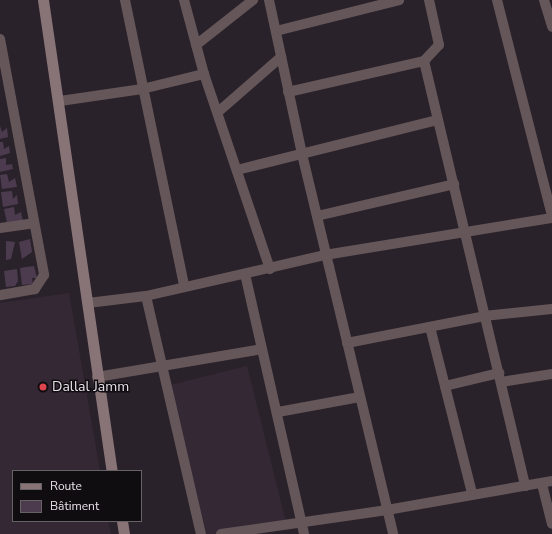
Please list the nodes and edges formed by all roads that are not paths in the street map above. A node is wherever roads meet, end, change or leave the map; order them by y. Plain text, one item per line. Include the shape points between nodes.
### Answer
1 (43, 0) edge
2 (125, 0) edge
3 (184, 0) edge
4 (253, 0) edge
5 (269, 0) edge
6 (399, 0) edge
7 (429, 0) edge
8 (497, 0) edge
9 (544, 0) edge
10 (552, 27) edge
11 (276, 31) junction
12 (0, 39) edge
13 (196, 45) junction
14 (281, 57) junction
15 (424, 61) junction
16 (204, 74) junction
17 (0, 86) edge
18 (142, 89) junction
19 (10, 91) junction
20 (288, 92) junction
21 (60, 101) junction
22 (218, 112) junction
23 (438, 120) junction
24 (302, 154) junction
25 (237, 170) junction
26 (454, 184) junction
27 (552, 215) edge
28 (317, 216) junction
29 (552, 218) edge
30 (34, 223) junction
31 (0, 228) edge
32 (464, 234) junction
33 (325, 255) junction
34 (270, 269) junction
35 (245, 274) junction
36 (184, 285) junction
37 (0, 295) edge
38 (146, 296) junction
39 (88, 303) junction
40 (552, 309) edge
41 (484, 316) junction
42 (430, 327) junction
43 (347, 343) junction
44 (262, 349) junction
45 (161, 366) junction
46 (552, 374) edge
47 (97, 377) junction
48 (500, 378) junction
49 (445, 386) junction
50 (360, 397) junction
51 (278, 412) junction
52 (112, 470) edge
53 (547, 482) edge
54 (525, 486) junction
55 (472, 493) junction
56 (387, 510) junction
57 (122, 522) edge
58 (302, 523) junction
59 (552, 524) edge
60 (124, 534) edge
61 (201, 534) edge
62 (220, 534) edge
63 (304, 534) edge
64 (393, 534) edge

1 - 21 main road
2 - 18 street
3 - 13 street
4 - 13 street
5 - 11 street
6 - 11 street
7 - 15 street via 439,45
8 - 27 street
9 - 10 street
11 - 14 street
12 - 19 street
13 - 16 street
14 - 20 street
14 - 22 street
15 - 20 street
15 - 23 street
16 - 18 street
16 - 22 street
17 - 19 street
18 - 21 street
18 - 36 street
19 - 30 street
20 - 24 street
21 - 39 main road
22 - 25 street
23 - 24 street
23 - 26 street
24 - 25 street
24 - 28 street
25 - 34 street
26 - 28 street
26 - 32 street
28 - 33 street
29 - 32 street
30 - 31 street
30 - 37 street via 43,281 35,289
32 - 33 street
32 - 41 street
33 - 34 street
33 - 43 street
34 - 35 street
35 - 36 street
35 - 44 street
36 - 38 street
38 - 39 street
38 - 45 street
39 - 47 main road
40 - 41 street
41 - 42 street
41 - 48 street
42 - 43 street
42 - 49 street
43 - 50 street
44 - 45 street
44 - 51 street
45 - 47 street
45 - 61 street
46 - 48 street
47 - 52 main road
48 - 49 street
48 - 54 street
49 - 55 street
50 - 51 street
50 - 56 street
51 - 58 street
53 - 54 street
53 - 59 street
54 - 55 street
55 - 56 street
56 - 58 street
56 - 64 street
57 - 60 main road
58 - 62 street
58 - 63 street

